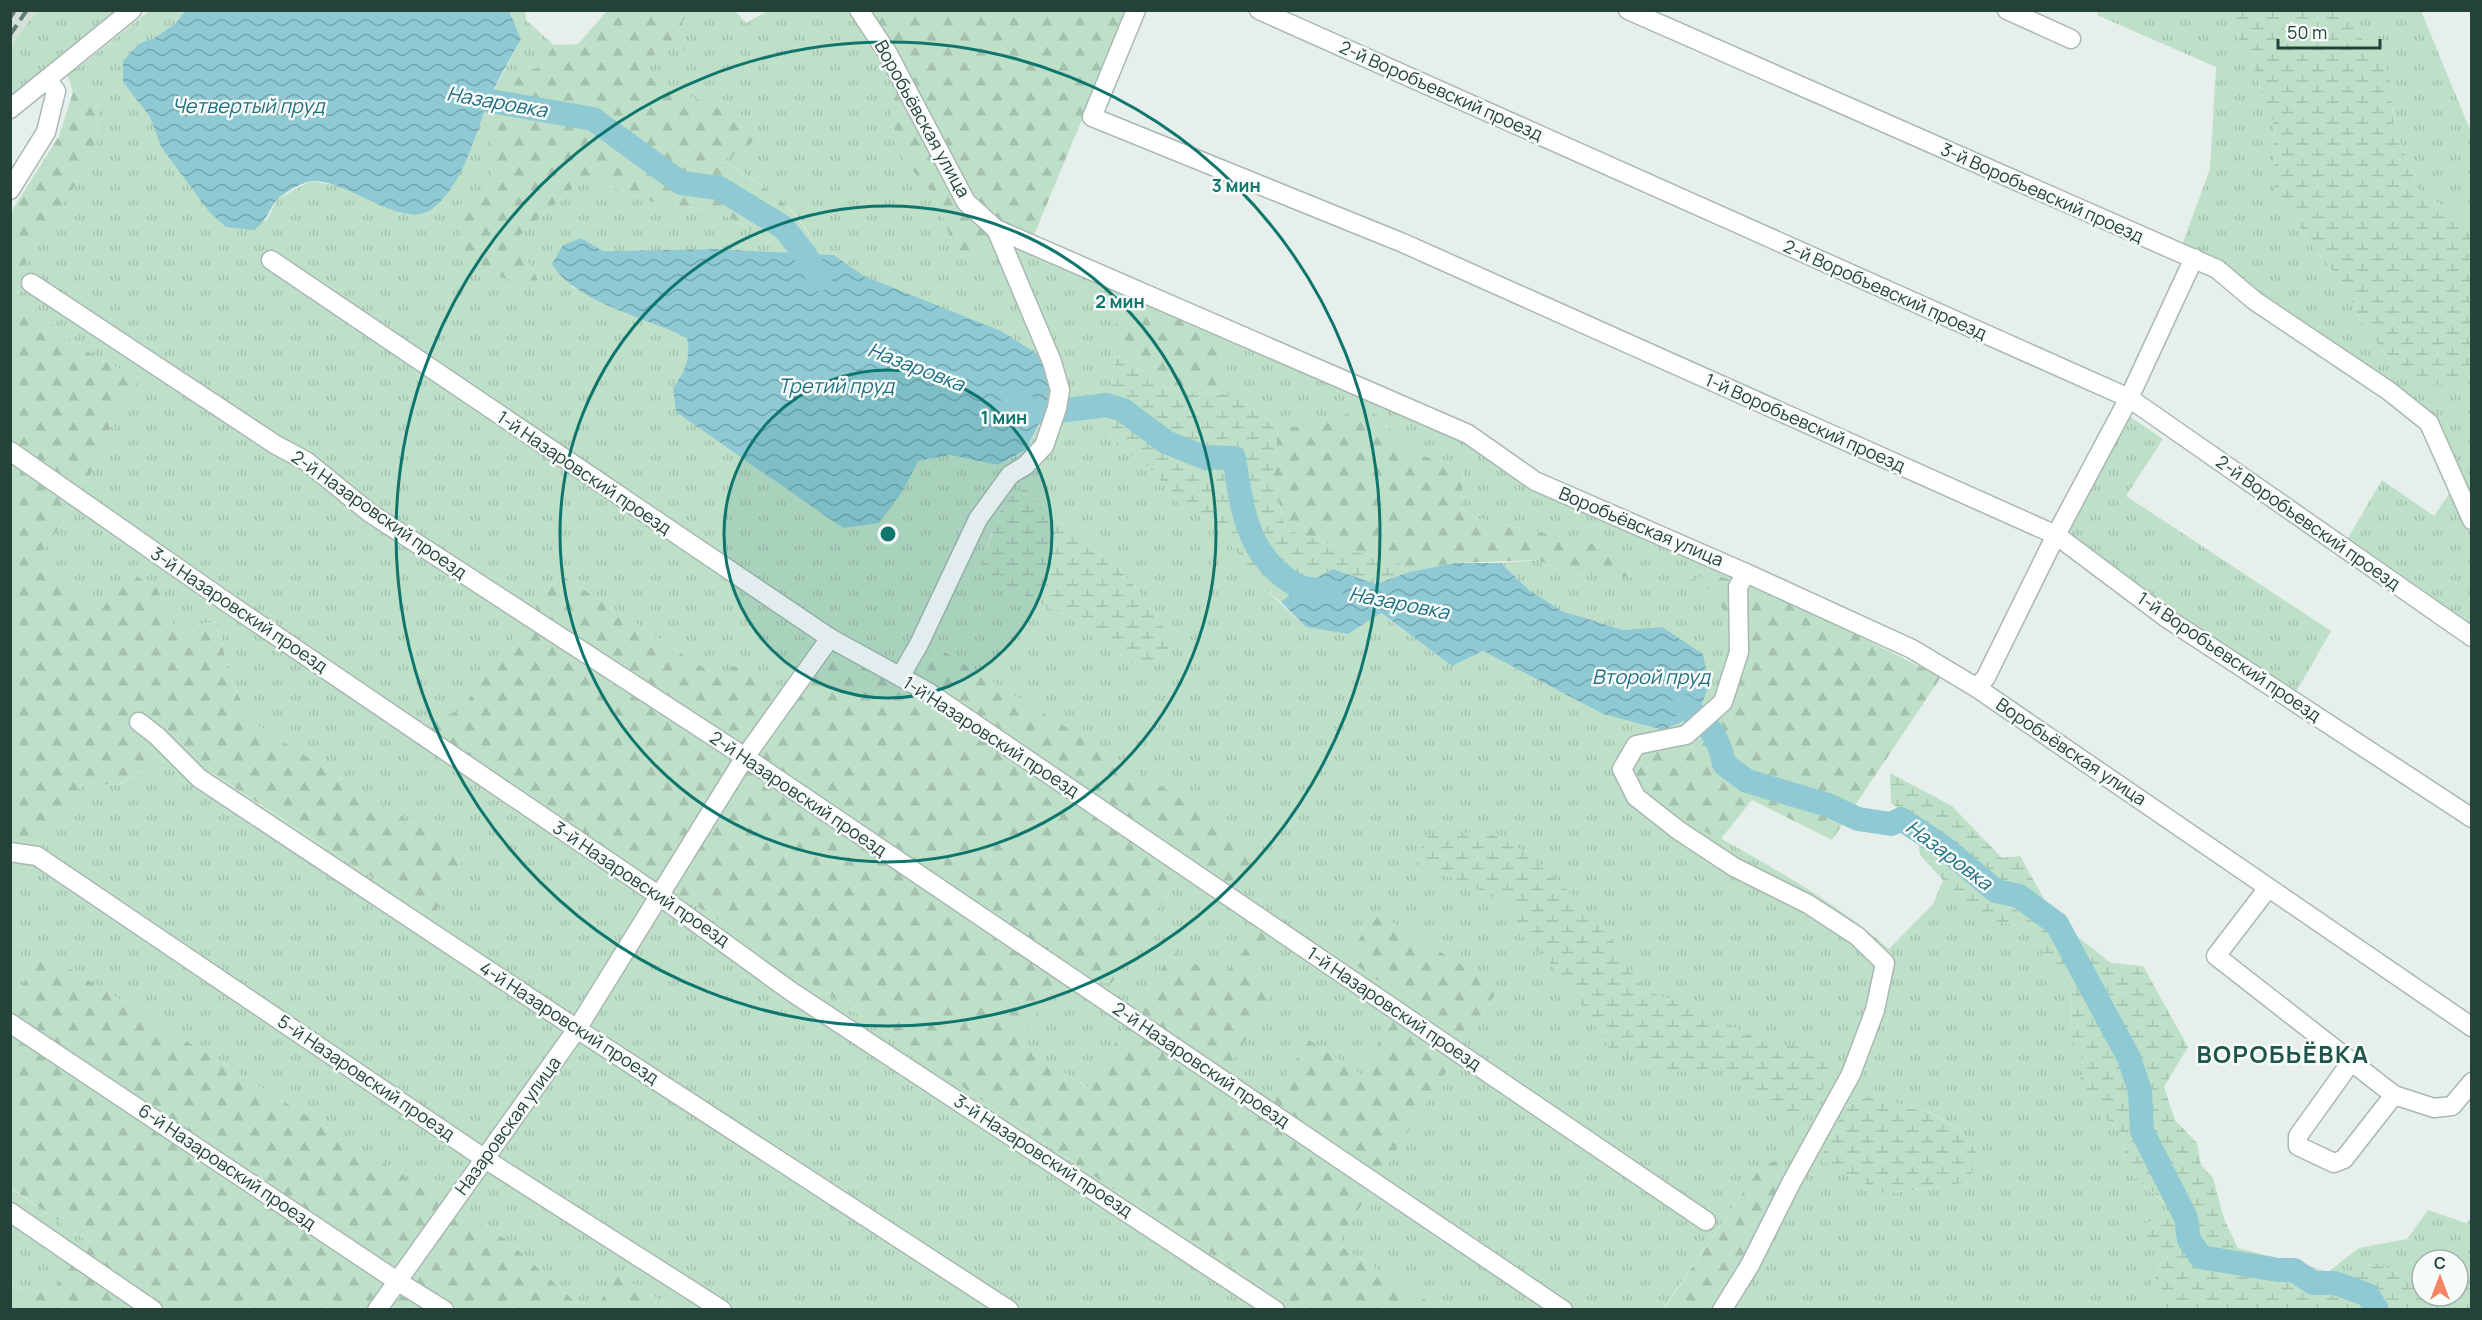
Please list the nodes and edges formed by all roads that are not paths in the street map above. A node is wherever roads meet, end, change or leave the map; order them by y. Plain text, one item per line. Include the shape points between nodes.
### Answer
1 (132, 10) edge
2 (859, 10) edge
3 (1136, 10) edge
4 (1259, 10) edge
5 (1628, 10) edge
6 (2007, 10) edge
7 (2071, 39) dead end
8 (47, 79) junction
9 (10, 109) edge
10 (10, 190) edge
11 (996, 229) junction
12 (2194, 258) junction
13 (272, 260) dead end
14 (31, 283) dead end
15 (2129, 399) junction
16 (10, 451) edge
17 (2472, 520) edge
18 (2056, 535) junction
19 (1746, 573) junction
20 (2472, 637) edge
21 (830, 638) junction
22 (900, 677) junction
23 (1977, 688) junction
24 (139, 722) dead end
25 (745, 757) junction
26 (2472, 818) edge
27 (10, 852) edge
28 (2268, 888) junction
29 (658, 895) junction
30 (10, 1023) edge
31 (2472, 1027) edge
32 (577, 1029) junction
33 (2351, 1062) junction
34 (2472, 1082) edge
35 (2394, 1095) junction
36 (485, 1159) junction
37 (10, 1212) edge
38 (1706, 1221) dead end
39 (397, 1281) junction
40 (153, 1310) edge
41 (377, 1310) edge
42 (444, 1310) edge
43 (722, 1310) edge
44 (1009, 1310) edge
45 (1275, 1310) edge
46 (1563, 1310) edge
47 (1722, 1310) edge

1 - 8 street
2 - 11 street, Воробьёвская улица via 887,52 966,201
3 - 18 street, 1-й Воробъевский проезд via 1092,117 1403,243
4 - 15 street, 2-й Воробъевский проезд
5 - 12 street, 3-й Воробъевский проезд
6 - 7 street
8 - 9 street
8 - 10 street via 56,91 46,132
11 - 19 street, Воробьёвская улица via 1468,434 1535,481
11 - 22 street via 1052,362 1060,390 1057,408 1044,446 1010,475 978,519
12 - 15 street
12 - 17 street, 3-й Воробъевский проезд via 2217,269 2255,301 2430,423
13 - 21 street, 1-й Назаровский проезд
14 - 25 street, 2-й Назаровский проезд via 306,461 370,513
15 - 18 street
15 - 20 street, 2-й Воробъевский проезд
16 - 29 street, 3-й Назаровский проезд
18 - 23 street
18 - 26 street, 1-й Воробъевский проезд via 2168,619
19 - 23 street, Воробьёвская улица via 1912,649
19 - 47 street via 1738,587 1739,652 1723,702 1686,735 1636,745 1622,769 1636,797 1678,830 1734,867 1808,904 1857,936 1885,963 1875,1010 1851,1074
21 - 22 street, 1-й Назаровский проезд
21 - 25 street, Назаровская улица
22 - 38 street, 1-й Назаровский проезд via 928,692
23 - 28 street, Воробьёвская улица
24 - 32 street, 4-й Назаровский проезд via 199,778
25 - 29 street, Назаровская улица
25 - 46 street, 2-й Назаровский проезд
27 - 36 street, 5-й Назаровский проезд via 37,856
28 - 31 street, Воробьёвская улица
28 - 33 street via 2216,956
29 - 32 street, Назаровская улица
29 - 45 street, 3-й Назаровский проезд via 792,992
30 - 39 street, 6-й Назаровский проезд
32 - 36 street, Назаровская улица
32 - 44 street, 4-й Назаровский проезд
33 - 35 street
33 - 35 street via 2298,1136 2298,1146 2334,1163 2344,1159
34 - 35 street via 2452,1106 2434,1108
36 - 39 street, Назаровская улица
36 - 43 street, 5-й Назаровский проезд
37 - 40 street
39 - 41 street, Назаровская улица
39 - 42 street, 6-й Назаровский проезд

